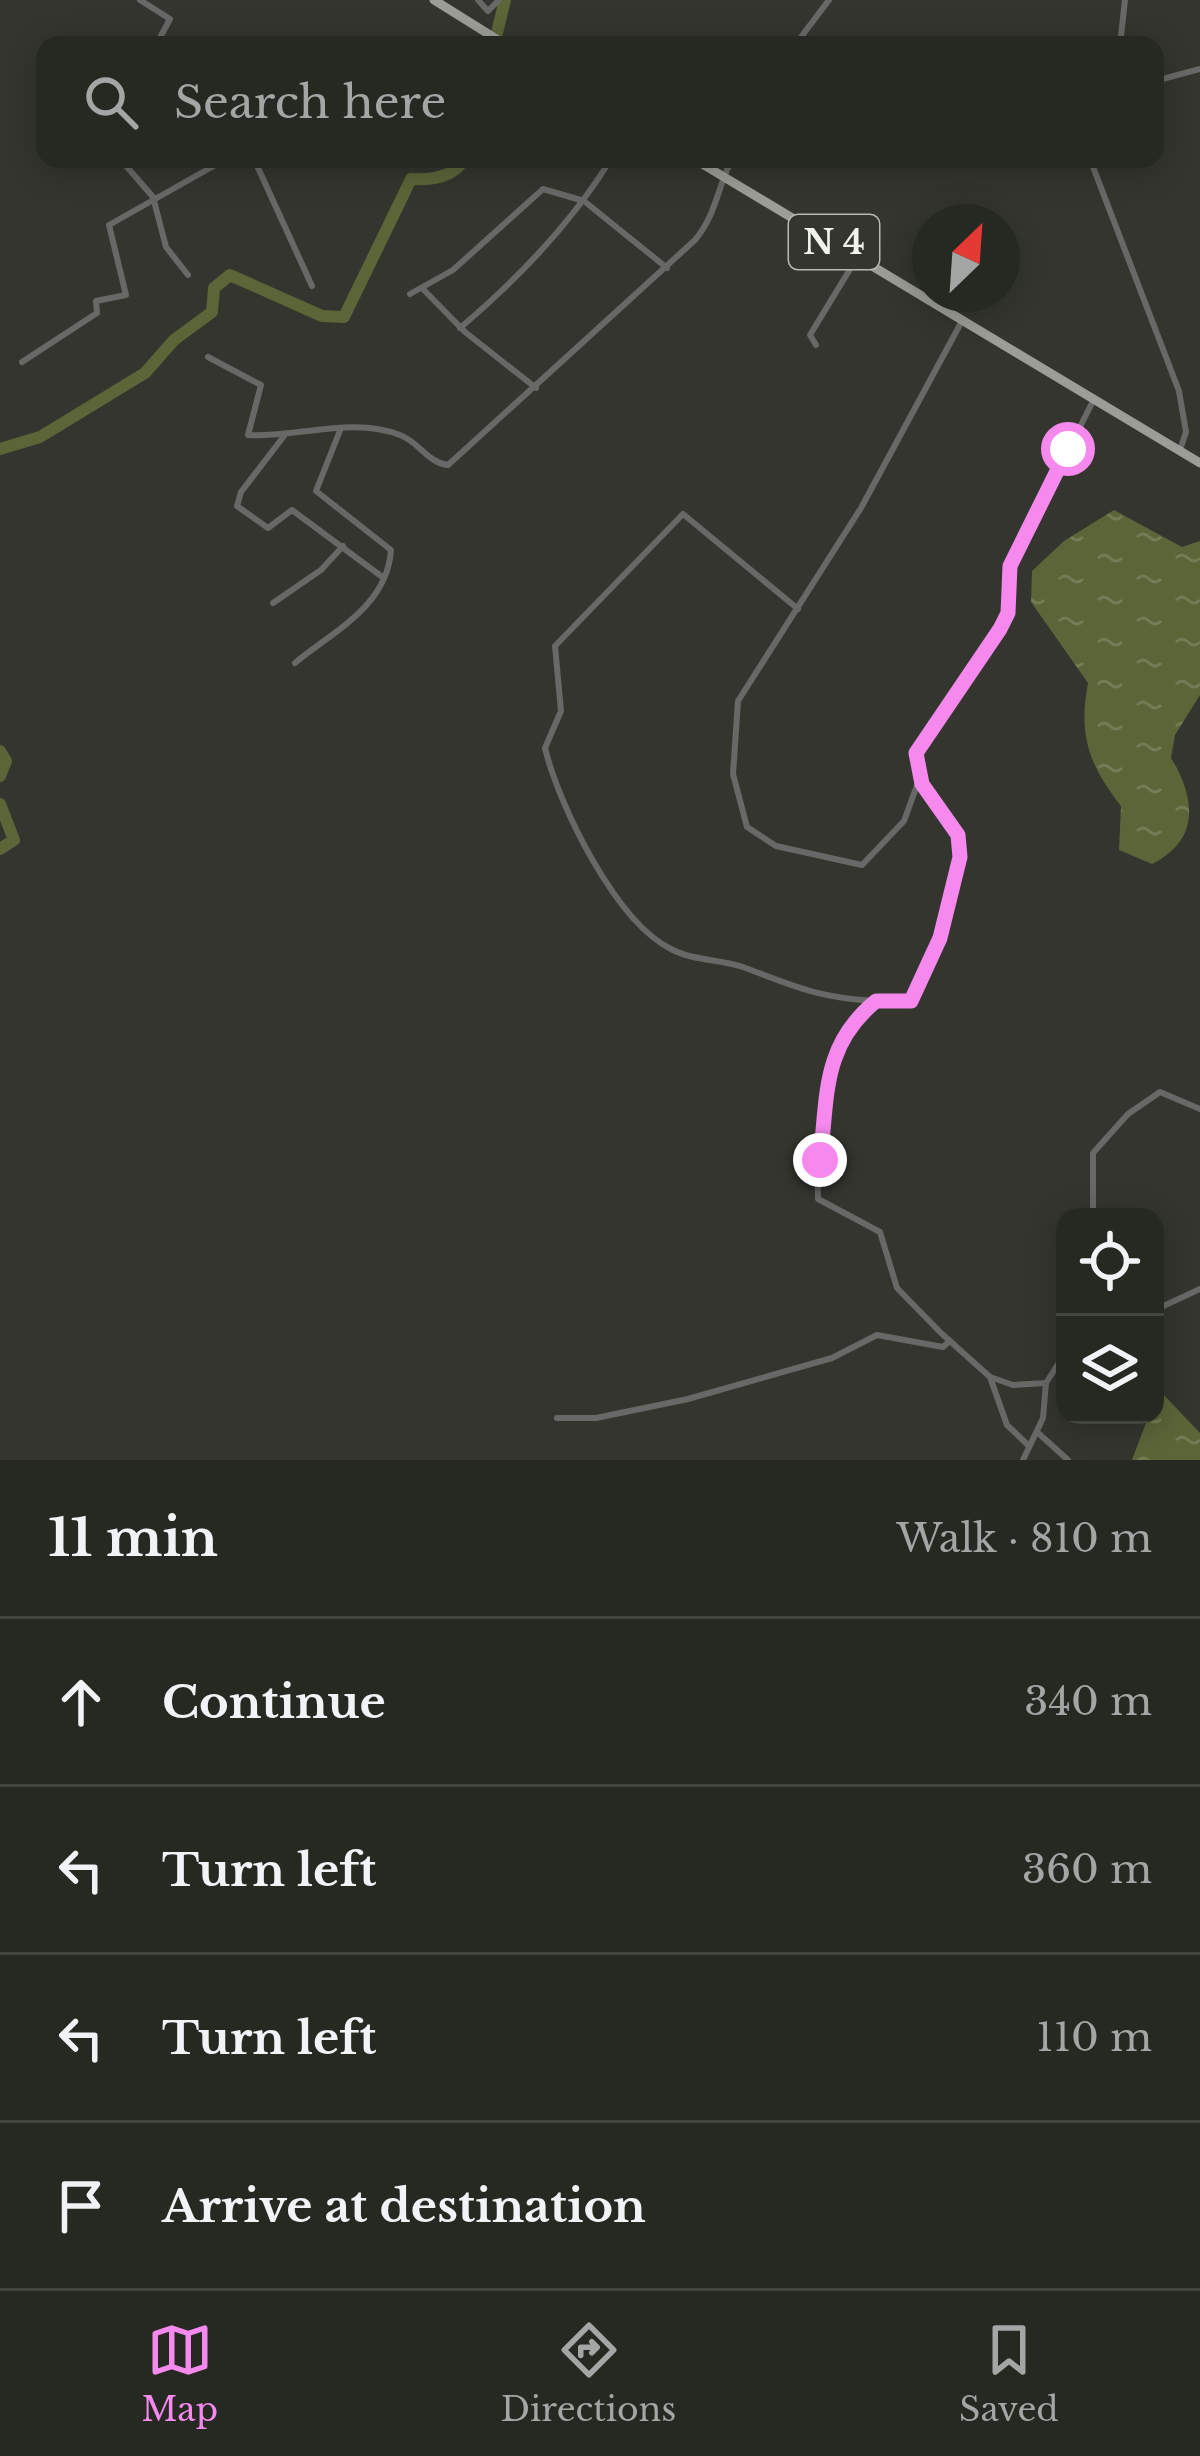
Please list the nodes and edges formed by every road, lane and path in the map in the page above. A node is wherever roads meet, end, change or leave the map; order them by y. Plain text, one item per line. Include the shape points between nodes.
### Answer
1 (140, 0) edge
2 (478, 0) edge
3 (499, 0) edge
4 (829, 0) edge
5 (1125, 0) edge
6 (438, 1) edge
7 (161, 36) edge
8 (492, 36) edge
9 (801, 36) edge
10 (1121, 36) edge
11 (1200, 69) edge
12 (1164, 79) edge
13 (128, 168) edge
14 (209, 168) edge
15 (258, 168) edge
16 (605, 168) edge
17 (708, 168) edge
18 (728, 168) edge
19 (1093, 168) edge
20 (723, 177) junction
21 (153, 197) junction
22 (584, 201) junction
23 (858, 256) junction
24 (667, 268) junction
25 (188, 275) dead end
26 (312, 286) dead end
27 (422, 288) junction
28 (410, 294) dead end
29 (962, 321) junction
30 (460, 328) junction
31 (816, 345) dead end
32 (208, 357) dead end
33 (22, 362) dead end
34 (536, 388) junction
35 (1094, 400) junction
36 (341, 428) junction
37 (284, 436) junction
38 (1180, 451) junction
39 (1200, 463) edge
40 (343, 546) junction
41 (382, 577) junction
42 (273, 603) dead end
43 (798, 608) junction
44 (295, 664) dead end
45 (920, 776) junction
46 (876, 1001) junction
47 (1200, 1109) edge
48 (1093, 1208) edge
49 (1200, 1289) edge
50 (1164, 1306) edge
51 (950, 1341) junction
52 (1056, 1367) edge
53 (990, 1377) junction
54 (1046, 1383) junction
55 (557, 1418) dead end
56 (1036, 1432) junction
57 (1028, 1446) junction
58 (1023, 1460) edge
59 (1068, 1460) edge

1 - 7 street via 170,19
2 - 3 street via 488,11
4 - 9 street
5 - 10 street
6 - 8 main road
11 - 12 street
13 - 21 street
14 - 21 street
15 - 26 street
16 - 22 street
17 - 20 main road, N 4
18 - 20 street
19 - 38 street via 1179,391 1186,432
20 - 23 main road, N 4
20 - 24 street via 709,223
21 - 25 street via 166,247
21 - 33 street via 109,226 126,295 96,301 97,313
22 - 24 street
22 - 27 street via 537,191 474,253
22 - 30 street via 531,264
23 - 29 main road, N 4
23 - 31 street via 810,334
24 - 34 street
27 - 28 street
27 - 30 street
29 - 35 main road, N 4
29 - 43 street
30 - 34 street
32 - 37 street via 261,385 248,435
34 - 36 street via 448,465 400,435
35 - 38 main road, N 4
35 - 45 street via 1010,566 1000,629 916,753
36 - 37 street
36 - 41 street via 316,491 391,550
37 - 40 street via 237,506 268,528 292,510
38 - 39 main road, N 4
40 - 41 street
40 - 42 street
41 - 44 street via 365,611
43 - 45 street via 738,701 733,774 746,827 776,846 862,865 904,821
43 - 46 street via 683,514 555,646 561,711 545,748 590,856 670,949 807,994
45 - 46 street via 958,835 960,857 940,938 911,1001
46 - 51 street via 849,1031 823,1088 818,1199 880,1232 897,1288
47 - 48 street via 1160,1092 1128,1114 1093,1153
49 - 50 street
51 - 53 street
51 - 55 street via 944,1347 877,1335 832,1358 688,1399
52 - 54 street
53 - 54 street
53 - 57 street via 1007,1425
54 - 56 street
56 - 57 street
56 - 59 street
57 - 58 street

